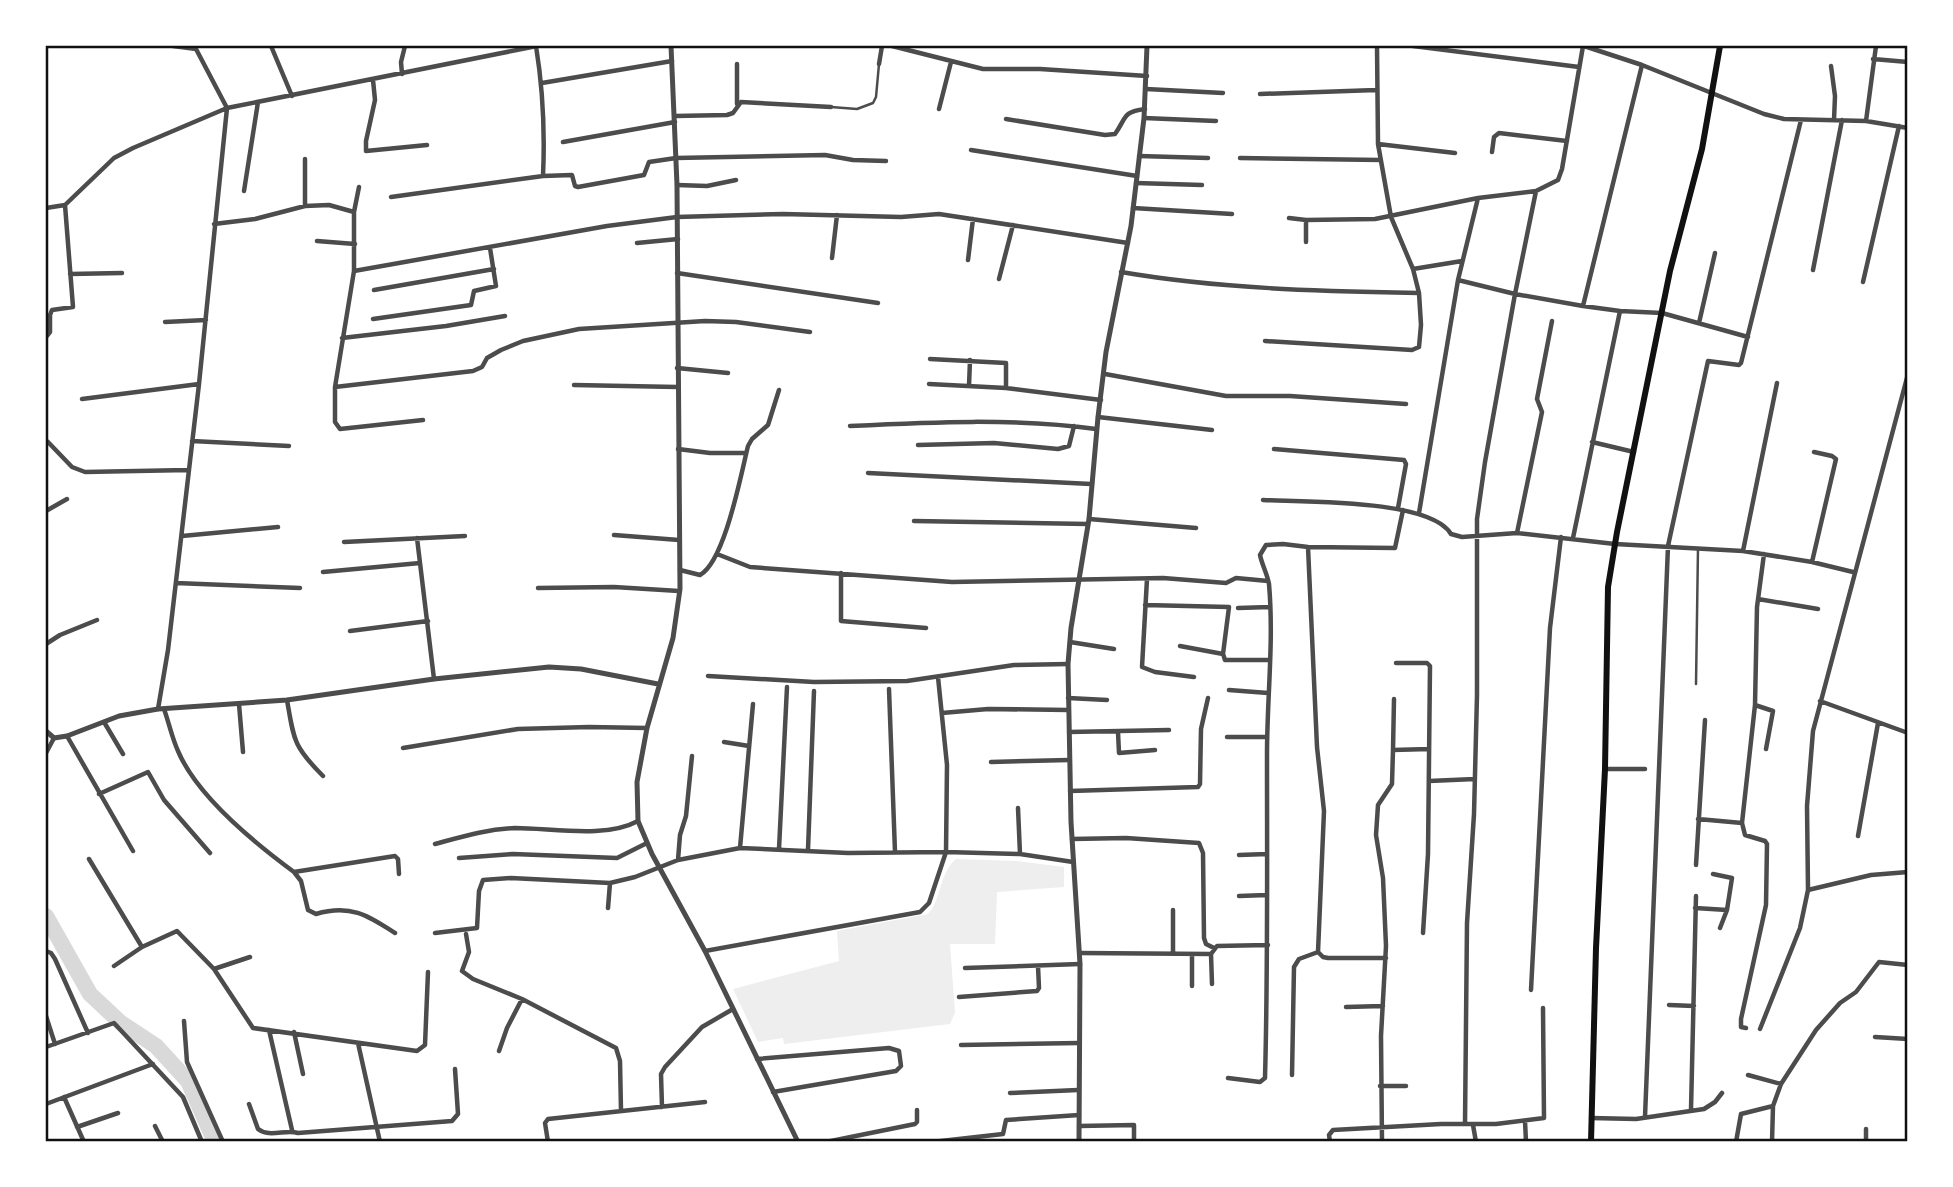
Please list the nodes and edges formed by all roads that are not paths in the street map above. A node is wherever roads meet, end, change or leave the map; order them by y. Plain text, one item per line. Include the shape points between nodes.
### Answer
1 (173, 46) edge
2 (271, 46) edge
3 (405, 46) edge
4 (536, 46) edge
5 (671, 46) edge
6 (882, 46) edge
7 (892, 46) edge
8 (1147, 46) edge
9 (1377, 46) edge
10 (1413, 46) edge
11 (1584, 46) edge
12 (1720, 46) edge
13 (1876, 46) edge
14 (1873, 59) junction
15 (672, 61) junction
16 (951, 62) junction
17 (1908, 62) edge
18 (737, 64) dead end
19 (879, 64) joint
20 (1642, 65) junction
21 (1832, 66) dead end
22 (1579, 67) junction
23 (402, 74) junction
24 (1147, 76) junction
25 (373, 80) junction
26 (542, 83) junction
27 (1146, 89) junction
28 (1376, 90) junction
29 (1712, 91) junction
30 (1223, 93) dead end
31 (1260, 94) dead end
32 (292, 96) junction
33 (258, 102) junction
34 (737, 104) junction
35 (831, 107) joint
36 (227, 108) junction
37 (939, 109) dead end
38 (1144, 109) junction
39 (1144, 118) junction
40 (675, 119) junction
41 (1006, 119) dead end
42 (1801, 120) junction
43 (1833, 120) junction
44 (1842, 120) junction
45 (1216, 121) dead end
46 (1866, 121) junction
47 (1899, 126) junction
48 (1908, 128) edge
49 (1567, 141) junction
50 (563, 142) dead end
51 (1378, 144) junction
52 (427, 145) dead end
53 (971, 150) dead end
54 (1492, 152) dead end
55 (1455, 153) dead end
56 (1139, 156) junction
57 (676, 158) junction
58 (1208, 158) dead end
59 (1240, 158) dead end
60 (304, 159) dead end
61 (1381, 160) junction
62 (886, 161) dead end
63 (543, 176) junction
64 (1137, 176) junction
65 (736, 180) dead end
66 (1136, 184) junction
67 (1202, 184) dead end
68 (677, 185) junction
69 (359, 187) dead end
70 (244, 191) dead end
71 (1536, 191) junction
72 (391, 197) dead end
73 (1478, 198) junction
74 (65, 205) junction
75 (305, 206) junction
76 (46, 208) edge
77 (1133, 208) junction
78 (355, 212) junction
79 (1232, 214) dead end
80 (837, 215) junction
81 (677, 216) junction
82 (1391, 217) junction
83 (1289, 218) dead end
84 (973, 219) junction
85 (1307, 220) junction
86 (214, 224) junction
87 (1013, 225) junction
88 (678, 239) junction
89 (317, 241) dead end
90 (1306, 242) dead end
91 (637, 243) dead end
92 (1128, 243) junction
93 (355, 244) junction
94 (490, 248) junction
95 (1715, 253) dead end
96 (832, 258) dead end
97 (968, 260) dead end
98 (1462, 261) junction
99 (494, 269) junction
100 (1413, 269) junction
101 (1812, 270) dead end
102 (354, 271) junction
103 (1121, 272) junction
104 (122, 273) dead end
105 (677, 273) junction
106 (70, 274) junction
107 (999, 279) dead end
108 (1458, 280) junction
109 (1863, 282) dead end
110 (374, 290) dead end
111 (1419, 293) junction
112 (1515, 294) junction
113 (878, 303) dead end
114 (1583, 306) junction
115 (1620, 311) junction
116 (1662, 313) junction
117 (505, 316) dead end
118 (373, 319) dead end
119 (206, 320) junction
120 (166, 321) dead end
121 (1552, 321) dead end
122 (678, 323) junction
123 (1699, 323) junction
124 (810, 332) dead end
125 (46, 337) edge
126 (1748, 337) junction
127 (342, 338) junction
128 (1265, 341) dead end
129 (930, 359) dead end
130 (970, 360) junction
131 (677, 368) junction
132 (728, 373) dead end
133 (1105, 374) junction
134 (1908, 374) edge
135 (1777, 383) dead end
136 (200, 384) junction
137 (929, 384) dead end
138 (574, 385) dead end
139 (335, 387) junction
140 (677, 387) junction
141 (969, 387) junction
142 (1006, 388) junction
143 (779, 390) dead end
144 (82, 399) dead end
145 (1101, 400) junction
146 (1406, 404) dead end
147 (1098, 417) junction
148 (423, 420) dead end
149 (850, 426) dead end
150 (1074, 426) junction
151 (1096, 429) junction
152 (1212, 430) dead end
153 (192, 441) junction
154 (48, 442) dead end
155 (1592, 442) junction
156 (918, 445) dead end
157 (289, 446) dead end
158 (678, 449) junction
159 (1273, 449) dead end
160 (1635, 452) junction
161 (1814, 452) dead end
162 (746, 453) junction
163 (188, 470) junction
164 (868, 473) dead end
165 (1091, 484) junction
166 (67, 499) dead end
167 (1263, 500) dead end
168 (1400, 509) junction
169 (46, 511) edge
170 (1419, 513) junction
171 (914, 521) dead end
172 (1088, 522) junction
173 (278, 527) dead end
174 (1196, 528) dead end
175 (1517, 533) junction
176 (182, 536) junction
177 (465, 536) dead end
178 (614, 536) dead end
179 (1476, 536) junction
180 (1561, 537) junction
181 (417, 538) junction
182 (1573, 538) junction
183 (679, 540) junction
184 (344, 542) dead end
185 (1615, 544) junction
186 (1668, 546) junction
187 (1307, 547) junction
188 (1698, 548) junction
189 (1742, 551) junction
190 (717, 554) junction
191 (1764, 554) junction
192 (1812, 562) junction
193 (420, 563) junction
194 (680, 570) junction
195 (323, 572) dead end
196 (1853, 572) junction
197 (841, 573) junction
198 (1147, 579) junction
199 (1079, 580) junction
200 (1268, 581) junction
201 (176, 583) junction
202 (300, 587) dead end
203 (538, 588) dead end
204 (679, 591) junction
205 (1758, 599) junction
206 (1145, 605) junction
207 (1270, 607) junction
208 (1238, 608) dead end
209 (1818, 609) dead end
210 (97, 620) dead end
211 (428, 621) junction
212 (926, 628) dead end
213 (351, 631) dead end
214 (1070, 642) junction
215 (46, 645) edge
216 (1180, 646) dead end
217 (1114, 649) dead end
218 (1223, 654) junction
219 (1269, 660) junction
220 (1396, 663) dead end
221 (1068, 664) junction
222 (708, 676) dead end
223 (938, 677) junction
224 (1194, 677) dead end
225 (434, 679) junction
226 (658, 684) junction
227 (1696, 684) dead end
228 (787, 687) dead end
229 (889, 690) dead end
230 (1229, 690) dead end
231 (814, 691) dead end
232 (1268, 693) junction
233 (1068, 698) junction
234 (1208, 698) dead end
235 (1394, 699) dead end
236 (287, 700) junction
237 (1107, 700) dead end
238 (1821, 701) junction
239 (239, 704) junction
240 (754, 704) dead end
241 (1755, 705) junction
242 (161, 709) junction
243 (1068, 710) junction
244 (943, 713) junction
245 (1705, 720) dead end
246 (103, 721) junction
247 (1878, 723) junction
248 (647, 728) junction
249 (1169, 730) dead end
250 (46, 731) edge
251 (1068, 732) junction
252 (1118, 732) junction
253 (1908, 733) edge
254 (67, 736) junction
255 (1227, 737) dead end
256 (1267, 737) junction
257 (54, 738) junction
258 (724, 742) dead end
259 (749, 746) junction
260 (403, 748) dead end
261 (1429, 749) junction
262 (1766, 749) dead end
263 (1155, 750) dead end
264 (1393, 750) junction
265 (243, 752) dead end
266 (46, 753) edge
267 (123, 754) dead end
268 (692, 756) dead end
269 (1069, 760) junction
270 (991, 762) dead end
271 (1605, 769) junction
272 (1645, 769) dead end
273 (323, 776) dead end
274 (1475, 779) junction
275 (1429, 781) junction
276 (1069, 792) junction
277 (99, 794) junction
278 (1018, 808) dead end
279 (1698, 819) junction
280 (638, 821) junction
281 (1742, 823) junction
282 (1858, 836) dead end
283 (1072, 839) junction
284 (647, 843) junction
285 (435, 844) dead end
286 (740, 848) junction
287 (779, 849) junction
288 (808, 850) junction
289 (133, 851) dead end
290 (895, 852) junction
291 (946, 852) junction
292 (210, 853) dead end
293 (1267, 853) junction
294 (1020, 854) junction
295 (1239, 855) dead end
296 (459, 858) dead end
297 (89, 859) dead end
298 (678, 860) junction
299 (1073, 862) junction
300 (1696, 864) dead end
301 (659, 867) junction
302 (295, 872) junction
303 (1908, 872) edge
304 (399, 874) dead end
305 (1713, 874) dead end
306 (610, 883) junction
307 (1808, 890) junction
308 (1267, 895) junction
309 (1239, 896) dead end
310 (1696, 896) dead end
311 (608, 908) dead end
312 (1695, 908) junction
313 (1173, 910) dead end
314 (1727, 910) junction
315 (1720, 929) dead end
316 (395, 933) dead end
317 (435, 933) dead end
318 (1423, 933) dead end
319 (466, 934) dead end
320 (1268, 946) junction
321 (142, 947) junction
322 (1214, 948) junction
323 (46, 951) edge
324 (705, 951) junction
325 (1173, 952) junction
326 (1318, 952) junction
327 (1080, 953) junction
328 (1192, 954) junction
329 (1211, 954) junction
330 (250, 957) dead end
331 (1386, 958) junction
332 (1080, 964) junction
333 (1908, 965) edge
334 (114, 966) dead end
335 (1038, 966) junction
336 (965, 968) dead end
337 (214, 969) junction
338 (428, 972) dead end
339 (1212, 984) dead end
340 (1192, 986) dead end
341 (1531, 990) dead end
342 (959, 997) dead end
343 (522, 999) junction
344 (1669, 1005) dead end
345 (1383, 1006) junction
346 (1694, 1006) junction
347 (1346, 1007) dead end
348 (1543, 1008) dead end
349 (733, 1009) junction
350 (46, 1016) edge
351 (184, 1021) dead end
352 (1746, 1028) dead end
353 (1760, 1029) dead end
354 (269, 1030) junction
355 (88, 1032) junction
356 (294, 1032) junction
357 (1875, 1037) dead end
358 (1908, 1039) edge
359 (358, 1043) junction
360 (1079, 1043) junction
361 (55, 1044) junction
362 (961, 1045) dead end
363 (46, 1047) edge
364 (499, 1051) dead end
365 (757, 1059) junction
366 (153, 1064) junction
367 (455, 1069) dead end
368 (303, 1074) dead end
369 (1292, 1075) dead end
370 (1748, 1075) dead end
371 (1228, 1078) dead end
372 (1782, 1084) junction
373 (1380, 1086) junction
374 (1406, 1086) dead end
375 (1078, 1090) junction
376 (772, 1092) junction
377 (1010, 1093) dead end
378 (1722, 1093) dead end
379 (64, 1097) junction
380 (705, 1102) dead end
381 (46, 1104) edge
382 (249, 1104) dead end
383 (1773, 1106) junction
384 (662, 1107) junction
385 (917, 1110) dead end
386 (1692, 1110) junction
387 (621, 1111) junction
388 (118, 1113) dead end
389 (1079, 1115) junction
390 (1645, 1117) junction
391 (1591, 1118) junction
392 (1525, 1121) junction
393 (1465, 1124) junction
394 (1473, 1125) junction
395 (155, 1126) dead end
396 (376, 1126) junction
397 (1079, 1126) junction
398 (77, 1127) junction
399 (1381, 1128) junction
400 (1866, 1129) dead end
401 (292, 1130) junction
402 (84, 1142) edge
403 (163, 1142) edge
404 (202, 1142) edge
405 (223, 1142) edge
406 (380, 1142) edge
407 (548, 1142) edge
408 (798, 1142) edge
409 (826, 1142) edge
410 (932, 1142) edge
411 (1079, 1142) edge
412 (1134, 1142) edge
413 (1329, 1142) edge
414 (1382, 1142) edge
415 (1476, 1142) edge
416 (1526, 1142) edge
417 (1591, 1142) edge
418 (1736, 1142) edge
419 (1772, 1142) edge
420 (1866, 1142) edge

1 - 36 street via 196,49
2 - 32 street
3 - 23 street
4 - 23 street
4 - 26 street
5 - 15 street
6 - 19 street
7 - 16 street
8 - 24 street
9 - 28 street
10 - 22 street
11 - 20 street
11 - 22 street
12 - 29 main road
13 - 14 street
14 - 17 street
14 - 46 street
15 - 26 street
15 - 40 street
16 - 24 street via 983,69
16 - 37 street
18 - 34 street
19 - 35 lane via 873,103 857,109
20 - 29 street
20 - 114 street
21 - 43 street
22 - 49 street
23 - 25 street
24 - 27 street
25 - 32 street
25 - 52 street via 375,100 366,151
26 - 63 street
27 - 30 street
27 - 38 street
28 - 31 street
28 - 51 street
29 - 42 street via 1764,114
29 - 116 main road
32 - 33 street
33 - 36 street
33 - 70 street
34 - 35 street
34 - 40 street via 727,115
36 - 74 street via 114,158
36 - 86 street
38 - 39 street
38 - 41 street via 1125,114 1115,134 1105,135
39 - 45 street
39 - 56 street
40 - 50 street
40 - 57 street
42 - 43 street
42 - 126 street
43 - 44 street
44 - 46 street
44 - 101 street
46 - 47 street
47 - 48 street
47 - 109 street
49 - 54 street via 1499,133
49 - 71 street via 1558,180
51 - 55 street
51 - 61 street
53 - 64 street
56 - 58 street
56 - 64 street
57 - 62 street via 825,155
57 - 63 street via 649,162 644,175 578,187 572,174
57 - 68 street
59 - 61 street
60 - 75 street
61 - 82 street
63 - 72 street
64 - 66 street
65 - 68 street via 707,186
66 - 67 street
66 - 77 street
68 - 81 street
69 - 78 street
71 - 73 street
71 - 112 street
73 - 82 street
73 - 98 street
74 - 76 street
74 - 106 street
75 - 78 street via 329,205
75 - 86 street
77 - 79 street
77 - 92 street
78 - 93 street
80 - 81 street
80 - 84 street via 939,214
80 - 96 street
81 - 88 street
81 - 94 street
82 - 85 street
82 - 100 street
83 - 85 street
84 - 87 street
84 - 97 street
85 - 90 street
86 - 119 street
87 - 92 street
87 - 107 street
88 - 91 street
88 - 105 street
89 - 93 street
92 - 103 street
93 - 102 street
94 - 99 street
94 - 102 street
95 - 123 street
98 - 100 street
98 - 108 street
99 - 110 street
99 - 118 street via 496,286 474,291 469,306
100 - 111 street
102 - 127 street
103 - 111 street via 1192,283
103 - 133 street
104 - 106 street
105 - 113 street
105 - 122 street
106 - 125 street via 73,307 52,310
108 - 112 street
108 - 170 street
111 - 128 street via 1420,344 1415,350
112 - 114 street
112 - 179 street
114 - 115 street
115 - 116 street
115 - 155 street
116 - 123 street
116 - 160 main road
117 - 127 street
119 - 120 street
119 - 136 street
121 - 175 street via 1537,398 1542,412
122 - 124 street via 736,322
122 - 131 street
122 - 139 street via 579,329 523,341 472,370
123 - 126 street
126 - 186 street via 1741,364 1709,361
127 - 139 street
129 - 130 street
130 - 141 street
130 - 142 street via 1006,363
131 - 132 street
131 - 140 street
133 - 145 street
133 - 146 street via 1226,396
134 - 196 street
135 - 189 street
136 - 144 street
136 - 153 street
137 - 141 street
138 - 140 street
139 - 148 street via 335,422 340,429
140 - 158 street
141 - 142 street
142 - 145 street
143 - 162 street via 768,425 752,439
145 - 147 street
147 - 151 street
147 - 152 street
149 - 150 street via 935,422
150 - 151 street
150 - 156 street via 1069,446 1058,449 994,443
151 - 165 street
153 - 157 street
153 - 163 street
154 - 163 street via 72,467 85,472
155 - 160 street
155 - 182 street
158 - 162 street
158 - 183 street
159 - 168 street via 1404,460
160 - 185 main road
161 - 192 street via 1836,460
162 - 190 street
163 - 176 street
164 - 165 street
165 - 172 street
166 - 169 street
167 - 168 street
168 - 170 street
168 - 187 street via 1395,548
170 - 179 street via 1443,524 1451,534
171 - 172 street
172 - 174 street
172 - 199 street
173 - 176 street
175 - 179 street
175 - 180 street
176 - 201 street
177 - 181 street
178 - 183 street
179 - 274 street
180 - 182 street
180 - 341 street via 1550,628
181 - 184 street
181 - 193 street
182 - 185 street
183 - 194 street
185 - 186 street
185 - 271 main road via 1607,611
186 - 188 street
186 - 390 street
187 - 200 street via 1265,545 1260,555
187 - 326 street via 1324,811
188 - 189 street
188 - 227 lane
189 - 191 street
190 - 194 street via 705,573
190 - 197 street via 750,567
191 - 192 street
191 - 205 street
192 - 196 street
193 - 195 street
193 - 211 street
194 - 204 street
196 - 238 street
197 - 199 street via 952,582
197 - 212 street via 841,621
198 - 199 street
198 - 200 street
198 - 206 street
199 - 214 street
200 - 207 street
201 - 202 street
201 - 242 street
203 - 204 street
204 - 226 street via 673,638
205 - 209 street
205 - 241 street
206 - 218 street via 1229,607
206 - 224 street via 1142,667
207 - 208 street
207 - 219 street
210 - 215 street
211 - 213 street
211 - 225 street
214 - 217 street
214 - 221 street
216 - 218 street
218 - 219 street via 1227,661
219 - 232 street
220 - 261 street via 1430,665
221 - 223 street via 1014,665
221 - 233 street
222 - 223 street via 814,682
223 - 244 street
225 - 226 street via 563,667
225 - 236 street
226 - 248 street
228 - 287 street
229 - 290 street
230 - 232 street
231 - 288 street
232 - 256 street
233 - 237 street
233 - 243 street
234 - 276 street via 1198,787
235 - 264 street
236 - 239 street
236 - 273 street via 295,741 304,758
238 - 247 street
238 - 307 street via 1808,775
239 - 242 street
239 - 265 street
240 - 259 street
241 - 262 street via 1773,711
241 - 281 street
242 - 246 street
242 - 302 street via 178,752 199,785 228,817
243 - 244 street
243 - 251 street
244 - 291 street
245 - 279 street
246 - 254 street
246 - 267 street
247 - 253 street
247 - 282 street
248 - 260 street via 518,729
248 - 280 street via 637,782
249 - 252 street
250 - 257 street
251 - 252 street
251 - 269 street
252 - 263 street via 1119,753
254 - 257 street
254 - 277 street
255 - 256 street
256 - 293 street
257 - 266 street
258 - 259 street
259 - 286 street
261 - 264 street
261 - 275 street
264 - 331 street via 1392,784 1378,805 1376,835 1383,877
268 - 298 street
269 - 270 street
269 - 276 street
271 - 272 street
271 - 391 main road
274 - 275 street
274 - 393 street via 1467,923
275 - 318 street
276 - 283 street
277 - 289 street
277 - 292 street via 148,772 164,800
278 - 294 street
279 - 281 street
279 - 300 street
280 - 284 street
280 - 285 street via 620,829 483,831
281 - 352 street via 1745,835 1767,844 1766,905 1741,1019 1741,1027
283 - 299 street
283 - 322 street via 1199,843 1204,938
284 - 296 street via 617,858 513,854
284 - 301 street
286 - 287 street
286 - 298 street
287 - 288 street
288 - 290 street
290 - 291 street
291 - 294 street
291 - 324 street via 929,903 920,912
293 - 295 street
293 - 308 street
294 - 299 street
297 - 321 street
298 - 301 street
299 - 327 street
301 - 306 street
301 - 324 street
302 - 304 street via 395,856
302 - 316 street via 308,910 316,914 336,908 352,911
303 - 307 street via 1871,875
305 - 314 street via 1732,877
306 - 311 street
306 - 317 street via 483,880 477,928
307 - 353 street via 1800,928
308 - 309 street
308 - 320 street
310 - 312 street
312 - 314 street
312 - 346 street
313 - 325 street
314 - 315 street
319 - 343 street via 469,952 462,971
320 - 322 street via 1222,944
320 - 371 street via 1264,1081
321 - 334 street
321 - 337 street via 177,931
322 - 329 street
323 - 355 street via 55,959
324 - 349 street
325 - 327 street
325 - 328 street
326 - 331 street via 1328,958
326 - 369 street via 1299,959 1294,967
327 - 332 street
328 - 329 street
328 - 340 street
329 - 339 street
330 - 337 street
331 - 345 street
332 - 335 street
332 - 360 street
333 - 372 street via 1879,962 1857,992 1816,1030
335 - 336 street
335 - 342 street via 1037,990
337 - 354 street via 248,1023 256,1030
338 - 359 street via 422,1049
343 - 364 street
343 - 387 street via 616,1048
344 - 346 street
345 - 347 street
345 - 373 street
346 - 386 street
348 - 392 street via 1545,1115
349 - 365 street
349 - 384 street via 702,1027 665,1067
350 - 361 street
351 - 405 street via 187,1062
354 - 356 street
354 - 401 street
355 - 361 street
355 - 366 street via 114,1023
356 - 359 street
356 - 368 street
357 - 358 street
359 - 396 street
360 - 362 street
360 - 375 street
361 - 363 street
365 - 376 street
365 - 376 street via 889,1048 899,1051 901,1066 894,1072
366 - 379 street
366 - 404 street via 183,1097
367 - 396 street via 455,1120
370 - 372 street
372 - 383 street
373 - 374 street
373 - 399 street
375 - 377 street
375 - 389 street
376 - 408 street
378 - 386 street via 1709,1107
379 - 381 street
379 - 398 street
380 - 384 street
382 - 401 street via 261,1133
383 - 418 street via 1741,1114
383 - 419 street
384 - 387 street
385 - 409 street via 917,1124
386 - 390 street
387 - 407 street via 548,1119
388 - 398 street
389 - 397 street
389 - 410 street via 1006,1120 1003,1134
390 - 391 street
391 - 417 main road
392 - 394 street
392 - 416 street
393 - 394 street
393 - 399 street
394 - 415 street
395 - 403 street
396 - 401 street
396 - 406 street
397 - 411 street
397 - 412 street via 1134,1125
398 - 402 street
399 - 413 street via 1333,1130
399 - 414 street
400 - 420 street

